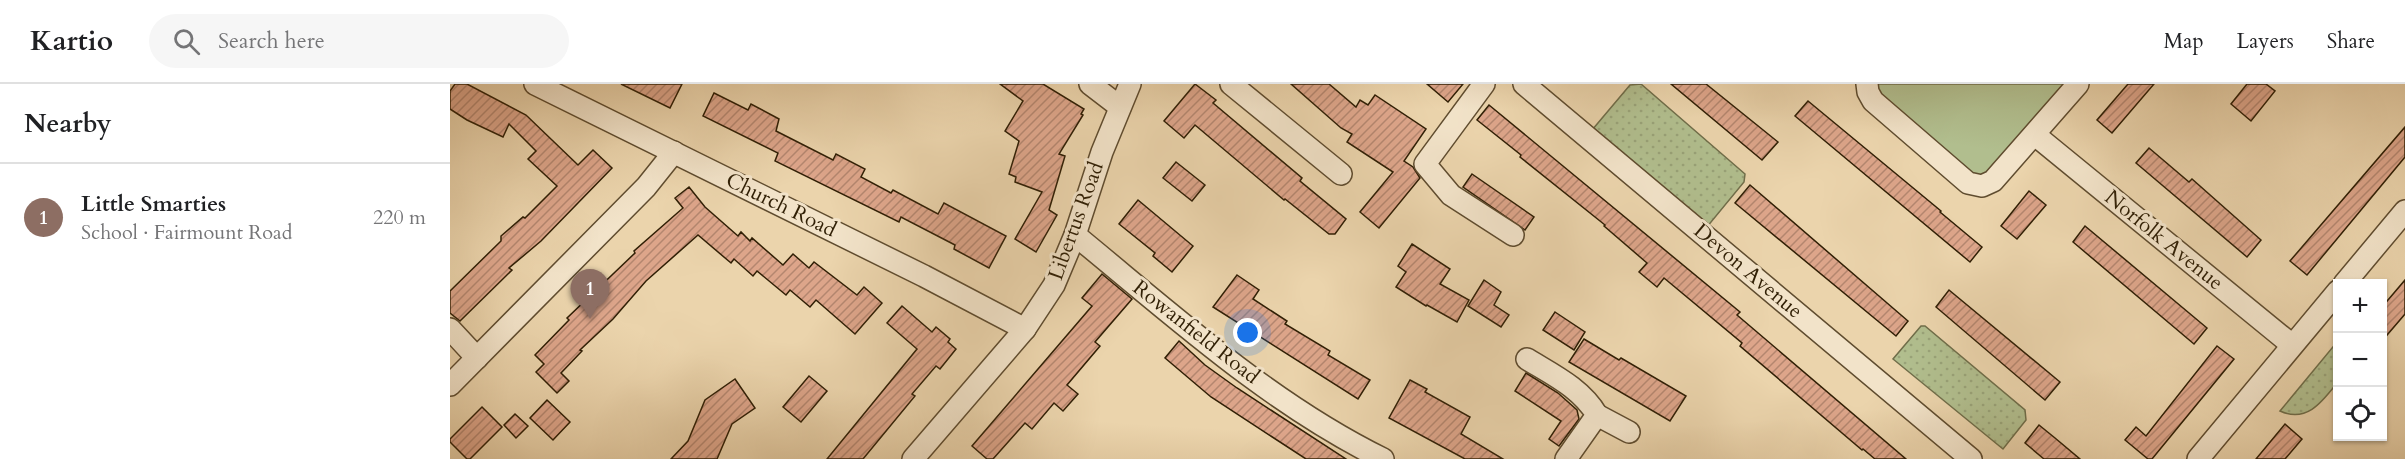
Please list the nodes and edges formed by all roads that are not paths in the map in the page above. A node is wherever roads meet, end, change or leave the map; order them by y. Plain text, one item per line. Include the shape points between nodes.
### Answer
1 (1090, 84) edge
2 (1130, 84) edge
3 (1231, 84) edge
4 (1484, 84) edge
5 (1524, 84) edge
6 (1867, 84) edge
7 (2078, 84) edge
8 (539, 85) edge
9 (1120, 107) junction
10 (2036, 135) junction
11 (674, 152) junction
12 (1341, 174) dead end
13 (2405, 212) edge
14 (1513, 234) dead end
15 (1075, 235) junction
16 (2348, 279) edge
17 (2333, 296) edge
18 (450, 329) edge
19 (1025, 329) junction
20 (2292, 345) junction
21 (477, 358) junction
22 (1527, 359) dead end
23 (450, 385) edge
24 (1597, 415) junction
25 (1629, 432) dead end
26 (1378, 458) edge
27 (913, 459) edge
28 (1566, 459) edge
29 (1971, 459) edge
30 (2198, 459) edge

1 - 9 street
2 - 9 street, Libertus Road
3 - 12 street
4 - 14 street via 1425,164 1450,195
5 - 29 street, Devon Avenue
6 - 10 street via 1873,101 1975,186 1993,181
7 - 10 street
8 - 11 street, Church Road
9 - 15 street, Libertus Road
10 - 20 street, Norfolk Avenue
11 - 19 street, Church Road
11 - 21 street via 646,187
13 - 16 street
15 - 19 street, Libertus Road via 1054,285
15 - 26 street, Rowanfield Road via 1230,361
17 - 20 street
18 - 21 street
19 - 27 street, Libertus Road
20 - 30 street
21 - 23 street
22 - 24 street via 1569,384 1588,400
24 - 25 street
24 - 28 street

